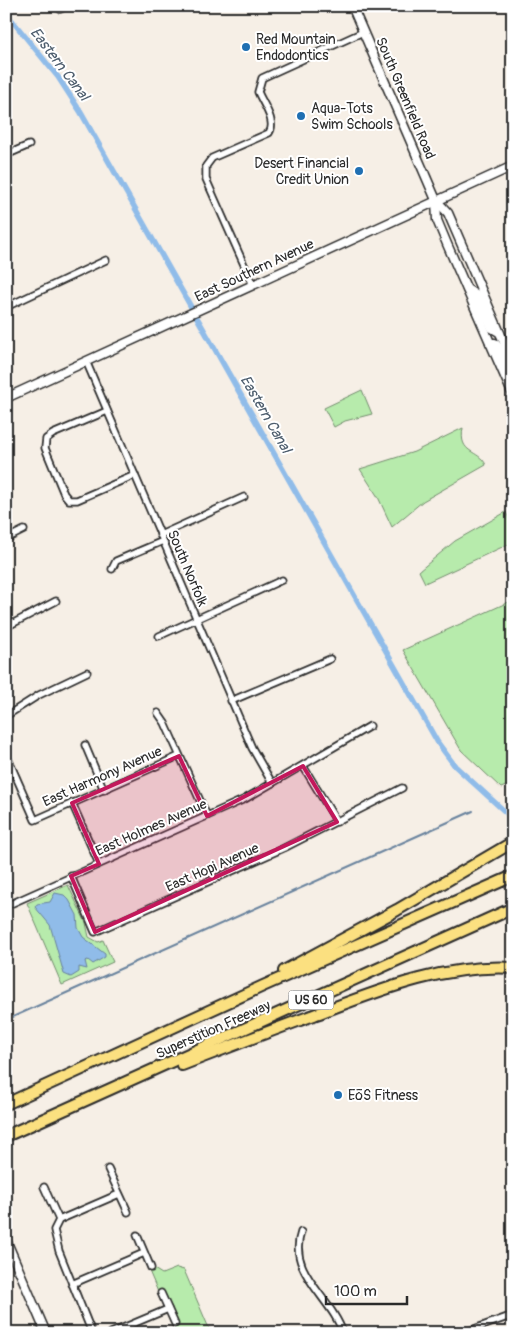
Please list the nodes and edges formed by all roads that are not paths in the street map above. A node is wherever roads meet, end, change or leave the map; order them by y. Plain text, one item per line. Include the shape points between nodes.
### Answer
1 (67, 6) edge
2 (352, 6) edge
3 (60, 9) dead end
4 (363, 32) junction
5 (30, 145) dead end
6 (6, 155) edge
7 (513, 166) edge
8 (436, 200) junction
9 (106, 260) dead end
10 (253, 285) junction
11 (466, 289) junction
12 (6, 307) edge
13 (499, 332) junction
14 (490, 343) junction
15 (86, 361) junction
16 (513, 363) edge
17 (513, 377) edge
18 (513, 395) edge
19 (6, 398) edge
20 (107, 410) junction
21 (135, 476) junction
22 (244, 497) dead end
23 (24, 530) dead end
24 (162, 538) junction
25 (6, 539) edge
26 (112, 569) dead end
27 (282, 580) dead end
28 (56, 601) dead end
29 (196, 619) junction
30 (6, 627) edge
31 (159, 636) dead end
32 (330, 659) dead end
33 (86, 672) dead end
34 (231, 701) junction
35 (158, 713) dead end
36 (6, 716) edge
37 (370, 726) dead end
38 (85, 745) dead end
39 (6, 754) edge
40 (179, 756) junction
41 (303, 766) junction
42 (272, 783) junction
43 (402, 788) dead end
44 (104, 790) junction
45 (72, 803) junction
46 (207, 816) junction
47 (337, 822) junction
48 (513, 842) edge
49 (99, 864) junction
50 (71, 876) junction
51 (513, 876) edge
52 (6, 906) edge
53 (513, 908) edge
54 (513, 968) edge
55 (263, 986) junction
56 (110, 1092) junction
57 (6, 1104) edge
58 (6, 1136) edge
59 (108, 1170) dead end
60 (44, 1187) dead end
61 (119, 1194) junction
62 (128, 1212) dead end
63 (59, 1220) junction
64 (301, 1232) dead end
65 (137, 1235) dead end
66 (6, 1240) edge
67 (144, 1253) junction
68 (151, 1268) dead end
69 (72, 1284) junction
70 (161, 1293) dead end
71 (168, 1309) junction
72 (513, 1315) edge
73 (175, 1324) dead end
74 (46, 1333) edge
75 (92, 1333) edge
76 (112, 1333) edge
77 (343, 1333) edge
78 (462, 1333) edge

1 - 3 street
2 - 4 main road, South Greenfield Road
4 - 8 main road, South Greenfield Road
4 - 10 street via 262,78 258,92 272,130 212,158 206,166 206,179
5 - 6 street
7 - 8 main road, East Southern Avenue
8 - 10 main road, East Southern Avenue
8 - 11 main road, South Greenfield Road via 437,220
8 - 13 main road, South Greenfield Road via 448,213
9 - 12 street
10 - 15 main road, East Southern Avenue
11 - 13 main road via 476,295 492,328
11 - 14 main road, South Greenfield Road
13 - 16 main road, South Greenfield Road
14 - 17 main road via 499,348
14 - 18 main road, South Greenfield Road
15 - 19 main road, East Southern Avenue
15 - 20 street, South Norfolk
20 - 21 street, South Norfolk
20 - 21 street via 46,439 44,448 69,500 78,500
21 - 24 street, South Norfolk
22 - 24 street
23 - 25 street
24 - 26 street via 116,562
24 - 29 street, South Norfolk
27 - 29 street
28 - 30 street
29 - 31 street
29 - 34 street, South Norfolk
32 - 34 street
33 - 36 street
34 - 42 street, South Norfolk
35 - 40 street
37 - 41 street, East Holmes Avenue
38 - 44 street
39 - 45 street, East Harmony Avenue via 35,820
40 - 44 street, East Harmony Avenue
40 - 46 street
41 - 42 street, East Holmes Avenue
41 - 47 street
42 - 46 street, East Holmes Avenue
43 - 47 street, East Hopi Avenue
44 - 45 street, East Harmony Avenue
45 - 49 street
46 - 49 street, East Holmes Avenue
47 - 50 street, East Hopi Avenue via 95,932
48 - 55 highway via 397,910 286,969
49 - 50 street, East Holmes Avenue
50 - 52 street, East Holmes Avenue
51 - 55 highway, Superstition Freeway / US 60
53 - 56 highway, Superstition Freeway / US 60
54 - 56 highway via 449,972 394,986
55 - 57 highway, Superstition Freeway / US 60
56 - 58 highway
59 - 61 street
60 - 63 street
61 - 62 street
61 - 63 street
63 - 69 street via 54,1230
64 - 77 street via 297,1244 304,1273 330,1306
65 - 67 street
66 - 74 main road
67 - 68 street
67 - 69 street
69 - 75 street
70 - 71 street
71 - 73 street
71 - 76 street
72 - 78 street

